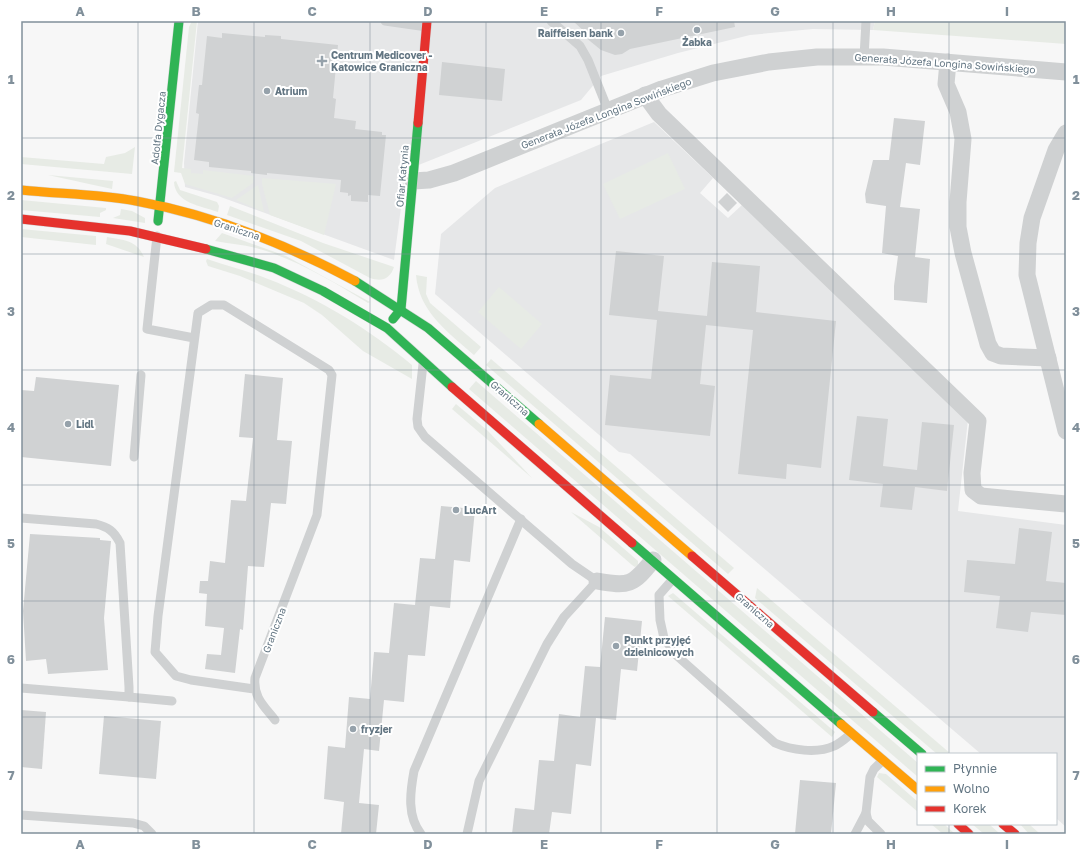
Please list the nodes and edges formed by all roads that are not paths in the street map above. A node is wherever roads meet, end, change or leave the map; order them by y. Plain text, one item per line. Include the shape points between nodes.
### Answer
1 (179, 21) edge
2 (385, 21) edge
3 (551, 21) edge
4 (866, 21) edge
5 (427, 24) edge
6 (864, 57) junction
7 (948, 62) junction
8 (1066, 72) edge
9 (646, 95) junction
10 (608, 110) junction
11 (1066, 133) edge
12 (413, 181) junction
13 (21, 190) edge
14 (160, 206) junction
15 (21, 219) edge
16 (157, 236) junction
17 (401, 309) junction
18 (386, 328) junction
19 (194, 338) junction
20 (1048, 358) junction
21 (423, 362) junction
22 (141, 375) dead end
23 (1066, 430) edge
24 (134, 457) dead end
25 (1066, 504) edge
26 (21, 518) edge
27 (520, 519) junction
28 (653, 560) junction
29 (674, 578) junction
30 (597, 581) junction
31 (21, 688) edge
32 (254, 689) junction
33 (129, 697) junction
34 (172, 702) dead end
35 (275, 720) dead end
36 (852, 733) junction
37 (921, 753) edge
38 (884, 760) junction
39 (917, 789) edge
40 (866, 813) junction
41 (21, 815) edge
42 (959, 825) edge
43 (1004, 825) edge
44 (152, 834) edge
45 (421, 834) edge
46 (467, 834) edge
47 (855, 834) edge
48 (881, 834) edge
49 (969, 834) edge
50 (1015, 834) edge

1 - 14 street, Adolfa Dygacza
2 - 5 lane
3 - 10 lane via 580,46
4 - 6 lane
5 - 12 street, Ofiar Katynia
6 - 7 street, Generała Józefa Longina Sowińskiego
6 - 9 street, Generała Józefa Longina Sowińskiego via 817,57 768,62 714,73
7 - 8 street, Generała Józefa Longina Sowińskiego
7 - 20 street via 946,84 958,112 963,139 958,227 988,344 993,353 1001,356
9 - 10 street, Generała Józefa Longina Sowińskiego
9 - 25 street via 659,114 978,421 972,473 973,490 980,496
10 - 12 street, Generała Józefa Longina Sowińskiego via 448,175
11 - 20 street via 1056,150 1040,194 1032,218 1028,243 1027,275
12 - 17 street, Ofiar Katynia
13 - 14 street, Graniczna via 115,198
14 - 16 street, Adolfa Dygacza
14 - 17 street, Graniczna via 231,226 293,249 341,273
15 - 16 street via 103,227
16 - 18 street via 286,272
16 - 19 lane via 147,329
17 - 18 street
17 - 37 street, Graniczna via 475,368
18 - 21 street
19 - 32 lane, Graniczna via 155,652 176,676
19 - 32 lane, Graniczna via 198,313 211,304 224,305 329,370 332,375 317,515 255,678
20 - 23 street
21 - 27 lane via 418,428 425,437
21 - 28 street
22 - 24 lane
26 - 33 lane via 96,524 115,533 120,543
27 - 30 lane via 572,564
27 - 45 lane via 414,771 411,808 414,823
28 - 29 street
28 - 30 street via 639,578 628,583
29 - 36 street
29 - 36 lane via 659,595 664,638 676,655 774,743 789,749 817,750 834,746
30 - 46 lane via 564,617 548,644 479,782
31 - 33 lane
32 - 35 lane via 257,697
33 - 34 lane
36 - 38 street
38 - 39 street
38 - 40 lane via 870,777
40 - 47 lane
40 - 48 lane via 868,821
41 - 44 lane via 133,823 144,826
42 - 49 street
43 - 50 street

